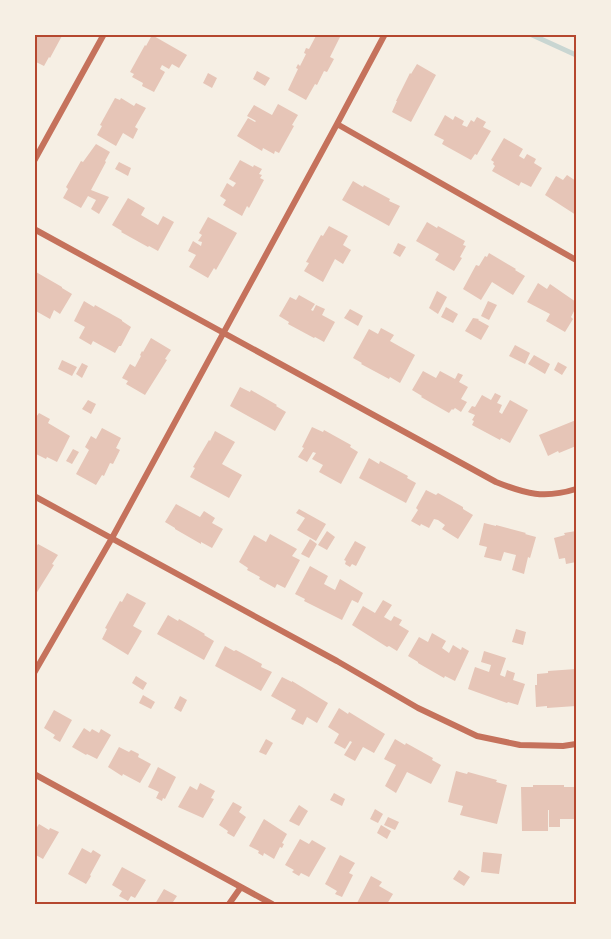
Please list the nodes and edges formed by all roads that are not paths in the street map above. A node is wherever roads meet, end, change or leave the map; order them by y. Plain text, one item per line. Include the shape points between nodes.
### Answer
1 (104, 34) edge
2 (385, 34) edge
3 (337, 124) junction
4 (34, 161) edge
5 (34, 229) edge
6 (576, 260) edge
7 (223, 333) junction
8 (576, 489) edge
9 (34, 496) edge
10 (112, 538) junction
11 (34, 673) edge
12 (576, 744) edge
13 (34, 774) edge
14 (241, 887) junction
15 (229, 904) edge
16 (272, 904) edge

1 - 4 street
2 - 3 street
3 - 6 street
3 - 7 street
5 - 7 street
7 - 8 street via 496,482 531,494
7 - 10 street
9 - 10 street
10 - 11 street
10 - 12 street via 418,708 477,736 520,745
13 - 14 street
14 - 15 street
14 - 16 street

